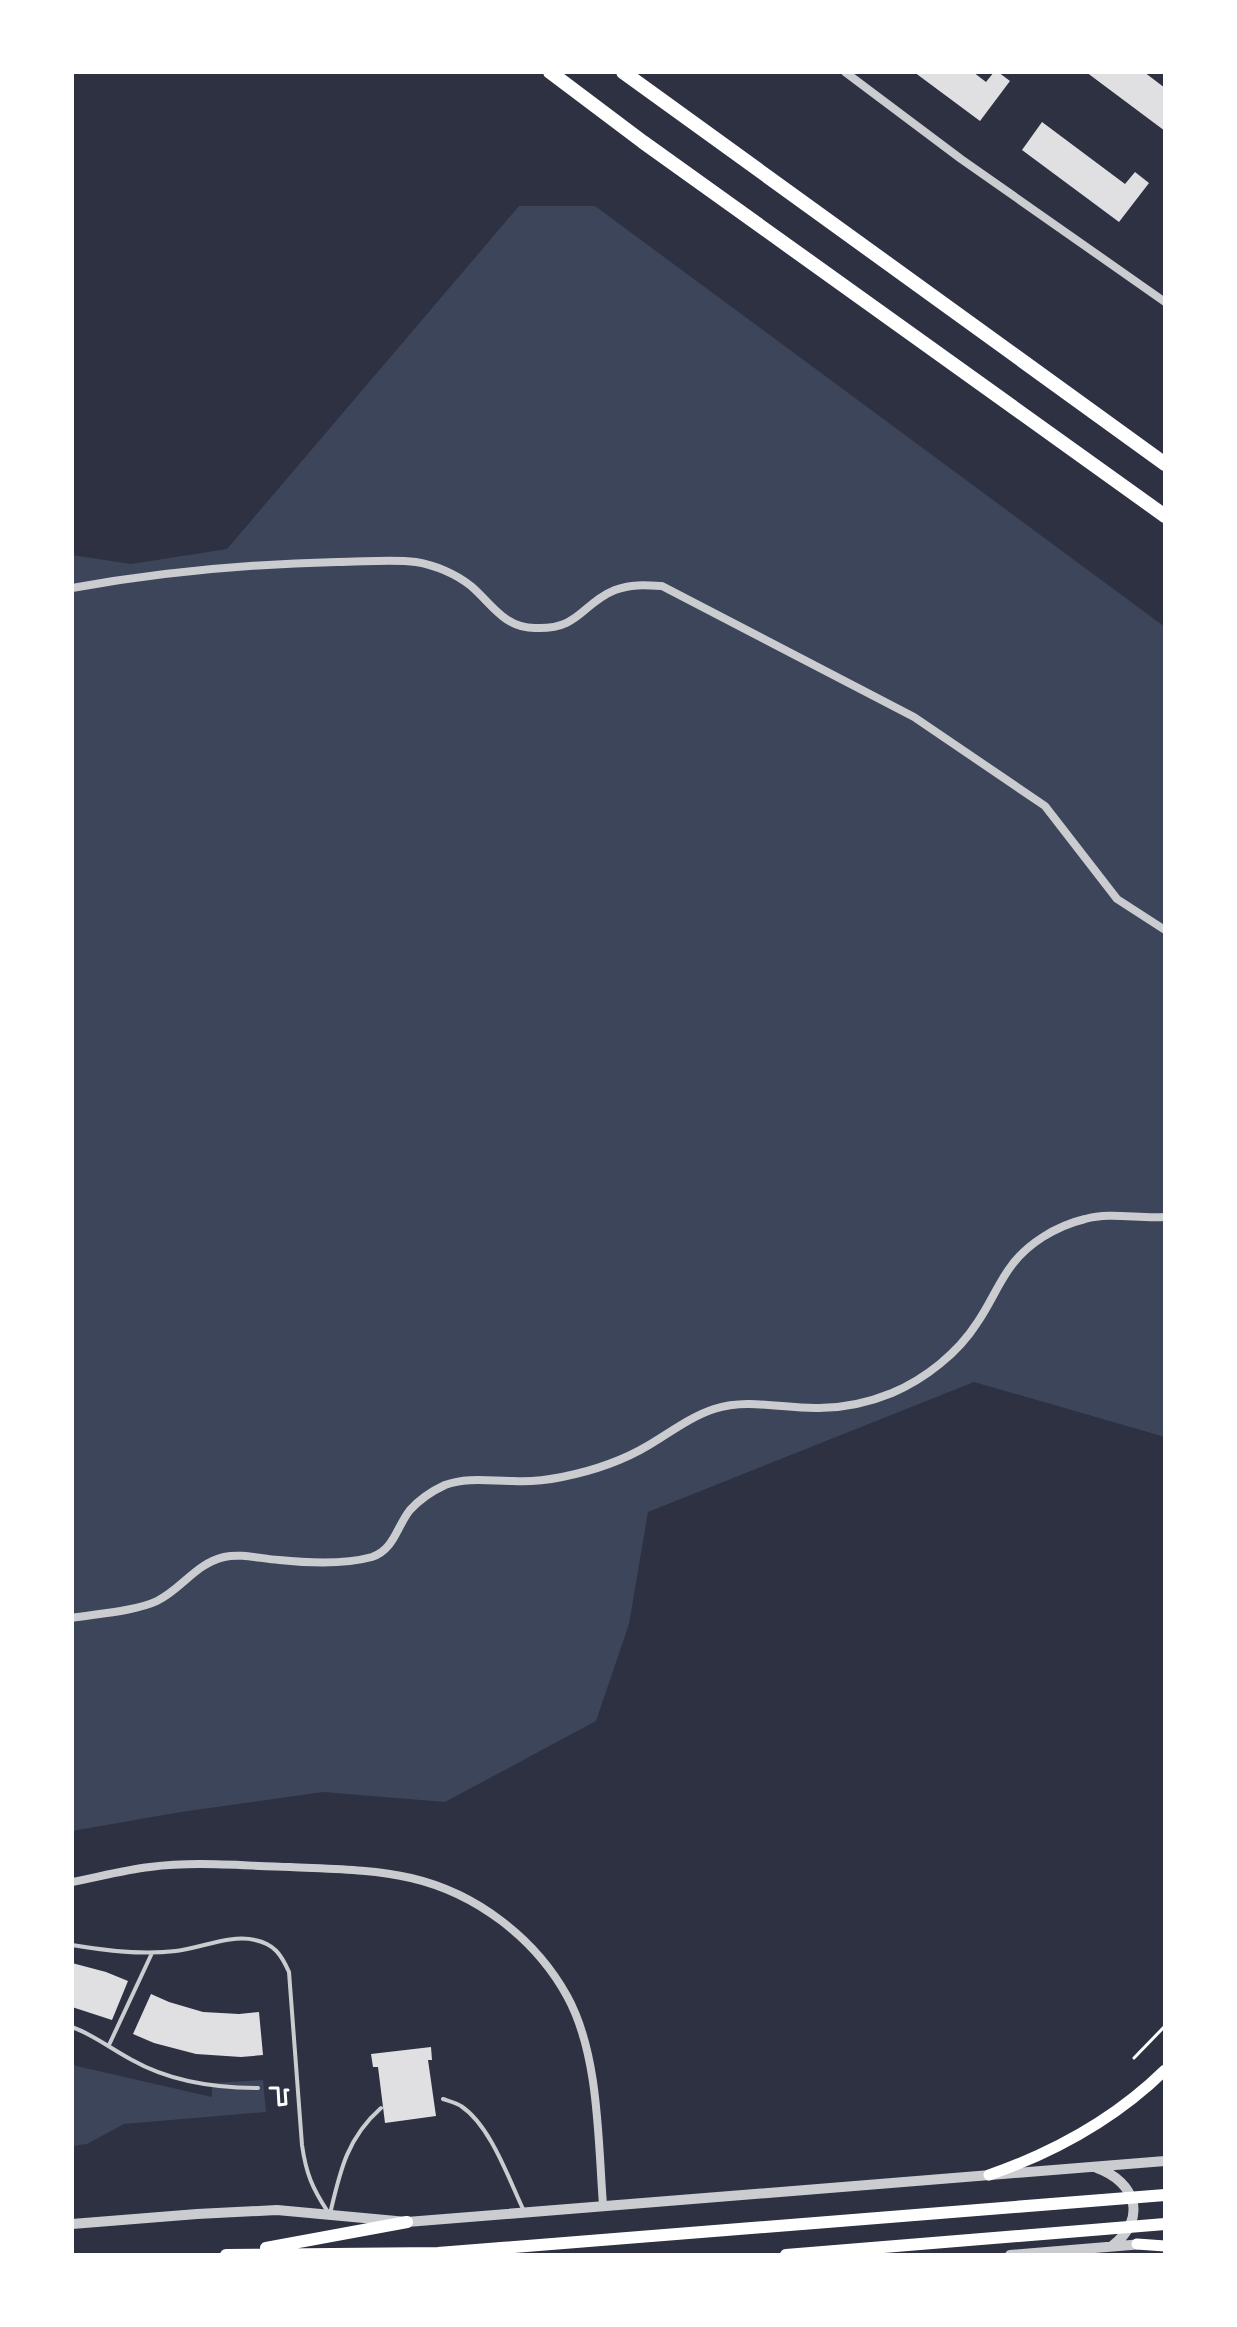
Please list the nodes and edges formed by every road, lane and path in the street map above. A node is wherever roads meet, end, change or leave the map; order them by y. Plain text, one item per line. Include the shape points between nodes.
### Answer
1 (550, 72) edge
2 (623, 72) edge
3 (845, 72) edge
4 (1165, 302) edge
5 (1165, 464) edge
6 (1165, 516) edge
7 (72, 588) edge
8 (1165, 930) edge
9 (1165, 1217) edge
10 (72, 1618) edge
11 (72, 1882) edge
12 (72, 1945) edge
13 (152, 1953) junction
14 (1165, 2026) edge
15 (72, 2027) edge
16 (109, 2046) junction
17 (1134, 2058) dead end
18 (1165, 2070) edge
19 (258, 2088) joint
20 (298, 2090) junction
21 (443, 2099) dead end
22 (381, 2108) dead end
23 (1165, 2161) edge
24 (1091, 2167) junction
25 (989, 2175) junction
26 (1165, 2195) edge
27 (603, 2205) junction
28 (524, 2211) junction
29 (330, 2214) junction
30 (407, 2222) junction
31 (72, 2224) edge
32 (1165, 2224) edge
33 (1137, 2244) joint
34 (1165, 2244) edge
35 (1112, 2246) junction
36 (229, 2255) edge
37 (786, 2255) edge
38 (1010, 2255) edge

1 - 6 highway
2 - 5 highway
3 - 4 street
7 - 8 street via 218,568 417,562 446,571 510,622 531,629 574,620 612,591 637,584 662,586 914,717 1045,806 1117,899
9 - 10 street via 1086,1218 1031,1245 1010,1267 953,1353 892,1393 820,1409 750,1403 716,1408 606,1465 563,1477 448,1484 409,1511 389,1547 375,1556 318,1562 225,1557 202,1566 155,1602
11 - 27 street via 177,1865 338,1869 411,1878 477,1904 533,1949 572,2008 589,2062
12 - 13 lane
13 - 16 lane
13 - 20 lane via 230,1940 272,1945 289,1972
14 - 17 path
15 - 16 lane
16 - 19 lane via 180,2080
18 - 25 main road via 1087,2131
19 - 20 path via 278,2088 279,2105 286,2104 285,2090
20 - 29 lane via 306,2172
21 - 28 lane via 461,2105 477,2121
22 - 29 lane via 356,2134
23 - 24 street
24 - 25 street
24 - 35 street via 1111,2173 1129,2190 1130,2228
25 - 27 street
26 - 36 main road via 438,2253
27 - 28 street
28 - 30 street
29 - 30 street
29 - 31 street via 277,2210
30 - 36 main road
32 - 37 main road
33 - 34 main road
33 - 35 street
35 - 38 street

